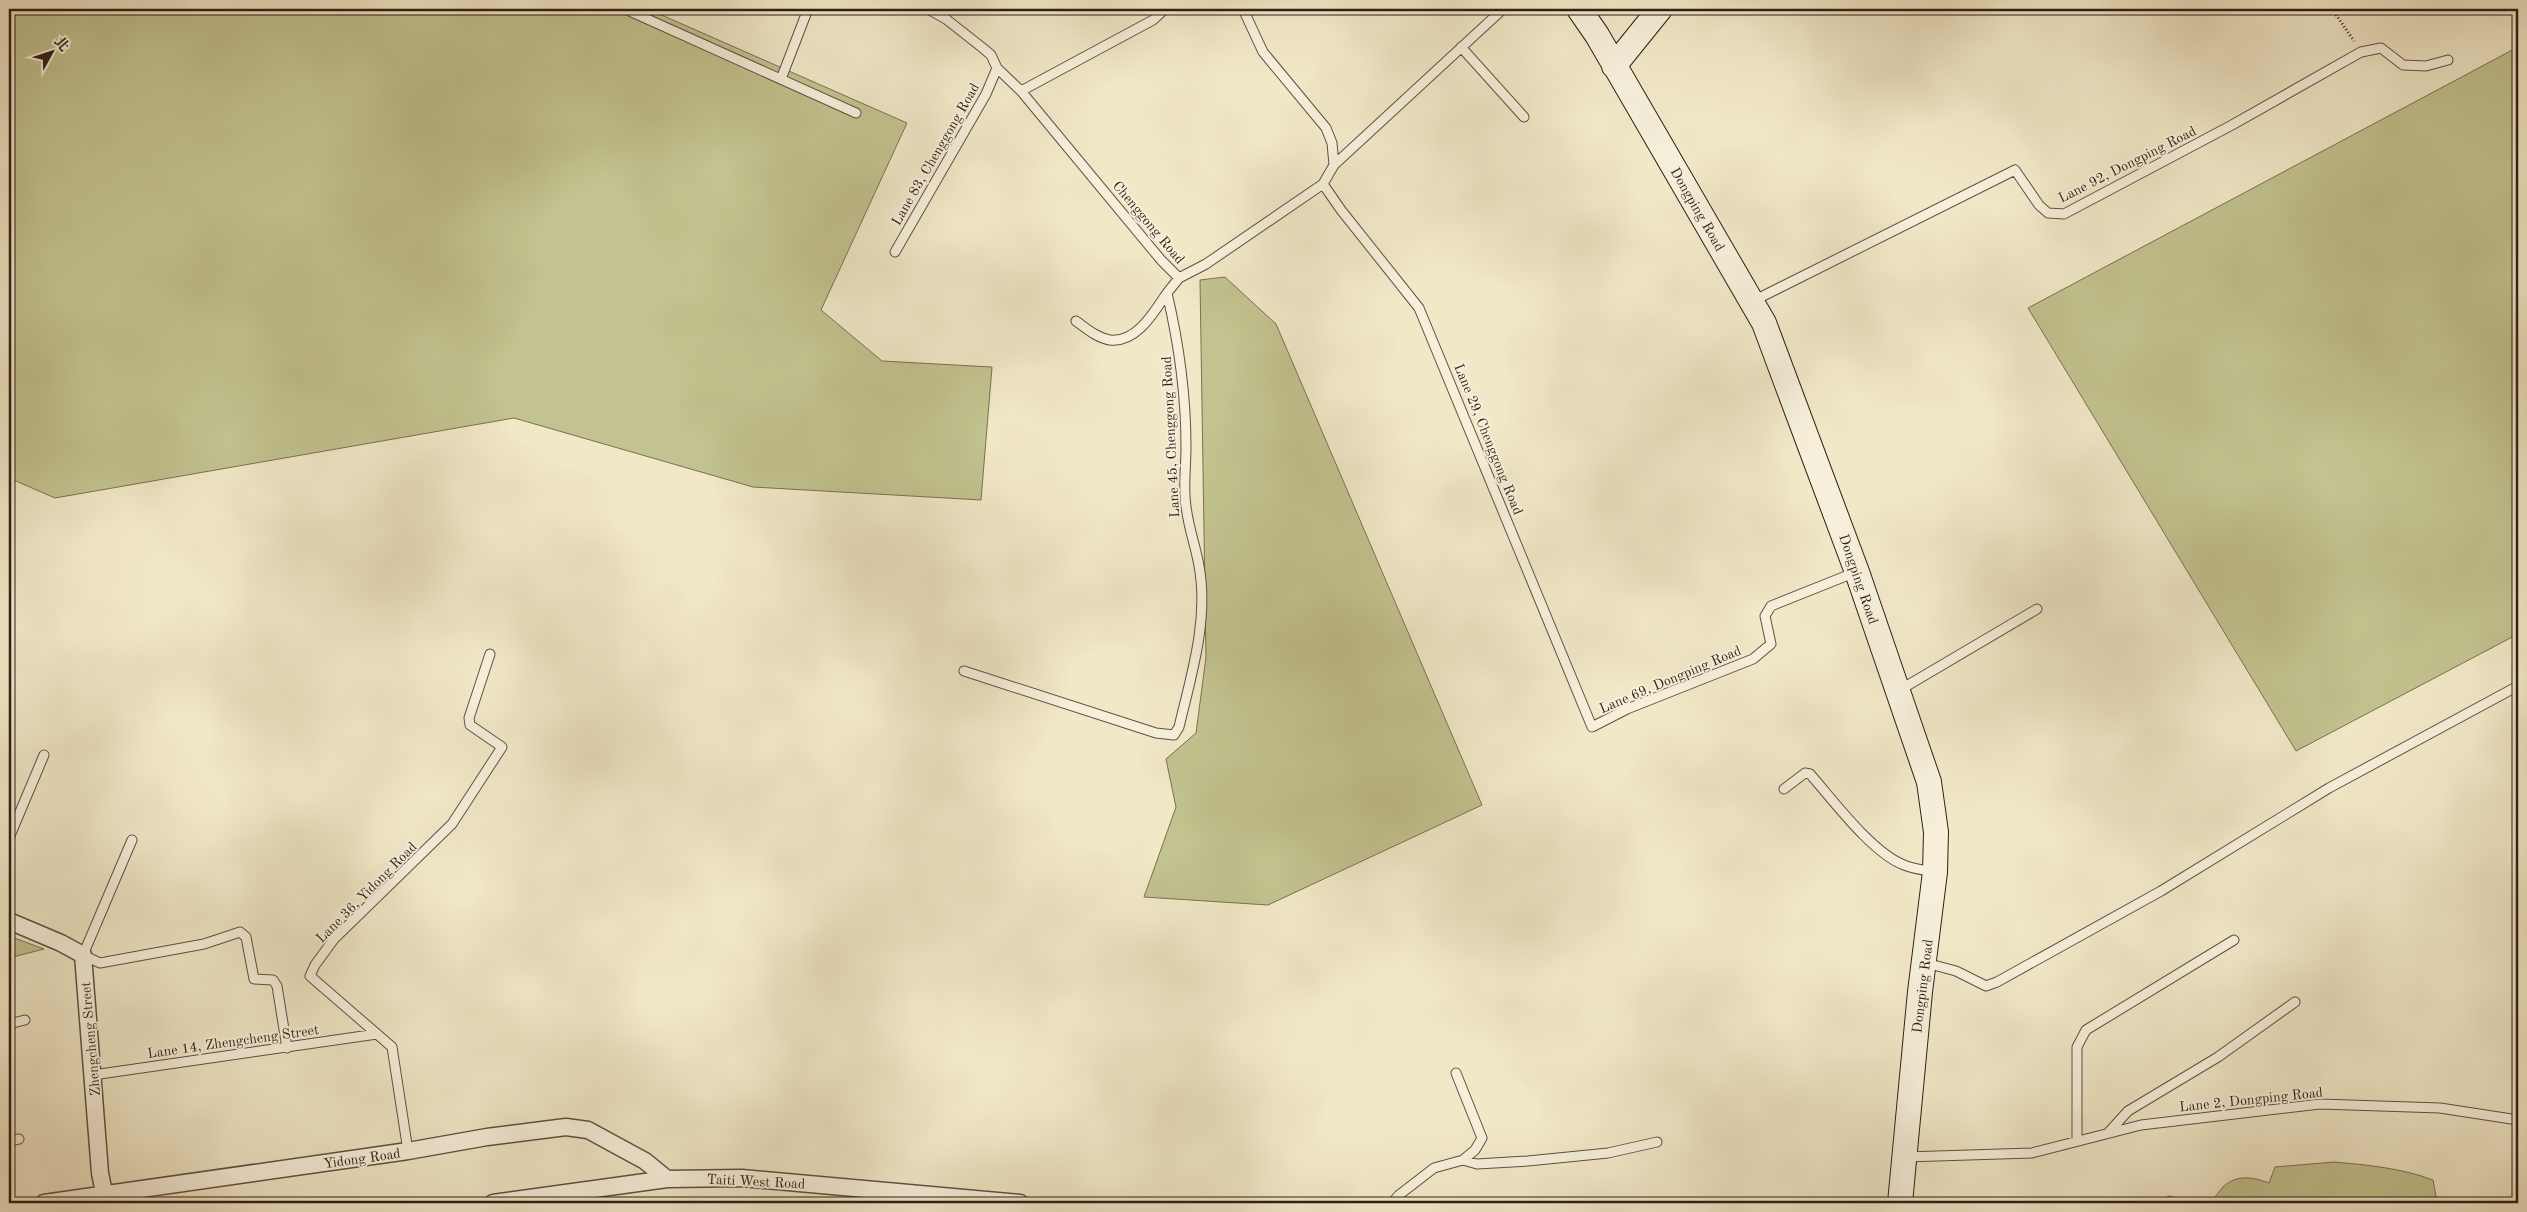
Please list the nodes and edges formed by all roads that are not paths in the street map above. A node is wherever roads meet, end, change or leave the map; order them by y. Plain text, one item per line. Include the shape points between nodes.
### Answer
1 (625, 9) edge
2 (808, 9) edge
3 (928, 9) edge
4 (1165, 9) edge
5 (1243, 9) edge
6 (1503, 9) edge
7 (1579, 9) edge
8 (1660, 9) edge
9 (1462, 47) junction
10 (2448, 60) dead end
11 (1614, 66) junction
12 (997, 68) junction
13 (782, 79) junction
14 (1021, 91) junction
15 (856, 113) dead end
16 (1524, 117) dead end
17 (1334, 166) junction
18 (1323, 184) junction
19 (895, 252) dead end
20 (1179, 278) junction
21 (1166, 293) junction
22 (1751, 302) junction
23 (1076, 321) dead end
24 (1857, 572) junction
25 (2037, 609) dead end
26 (490, 654) dead end
27 (964, 671) dead end
28 (2518, 686) edge
29 (1898, 691) junction
30 (1592, 727) joint
31 (44, 755) dead end
32 (1784, 789) dead end
33 (9, 838) edge
34 (132, 840) dead end
35 (1935, 872) junction
36 (9, 921) edge
37 (2234, 940) dead end
38 (83, 955) junction
39 (1926, 963) junction
40 (2295, 1002) dead end
41 (25, 1020) dead end
42 (9, 1024) edge
43 (377, 1034) junction
44 (287, 1048) junction
45 (1456, 1073) dead end
46 (93, 1075) junction
47 (2518, 1120) edge
48 (2108, 1133) junction
49 (19, 1140) dead end
50 (9, 1141) edge
51 (2077, 1141) junction
52 (1657, 1142) dead end
53 (408, 1151) junction
54 (1905, 1157) junction
55 (1463, 1160) junction
56 (667, 1179) junction
57 (912, 1198) edge
58 (105, 1199) edge
59 (44, 1203) edge
60 (493, 1203) edge
61 (1020, 1203) edge
62 (1392, 1203) edge
63 (1900, 1203) edge

1 - 13 lane
2 - 13 lane
3 - 12 lane, Chenggong Road via 984,49
4 - 14 lane via 1153,20
5 - 17 lane via 1263,52 1326,128 1332,143
6 - 9 lane, Chenggong Road
7 - 11 main road, Dongping Road
8 - 11 main road
9 - 16 lane
9 - 17 lane, Chenggong Road
10 - 22 lane, Lane 92, Dongping Road via 2426,66 2404,65 2381,48 2361,52 2064,214 2048,213 2039,205 2015,170
11 - 22 main road, Dongping Road
12 - 14 lane, Chenggong Road
12 - 19 lane, Lane 83, Chenggong Road via 986,94
13 - 15 lane
14 - 20 lane, Chenggong Road
17 - 18 lane, Chenggong Road
18 - 20 lane, Chenggong Road via 1206,264
18 - 30 lane, Lane 29, Chenggong Road via 1419,308
20 - 21 lane
21 - 23 lane via 1150,318 1131,336 1120,340 1096,335
21 - 27 lane, Lane 45, Chenggong Road via 1184,377 1184,494 1188,525 1200,567 1201,616 1195,660 1179,727 1174,735 1156,733
22 - 24 main road, Dongping Road via 1772,342
24 - 29 main road, Dongping Road
24 - 30 lane, Lane 69, Dongping Road via 1771,606 1765,616 1771,644 1753,659 1627,709
25 - 29 lane
26 - 43 lane, Lane 36, Yidong Road via 469,718 470,725 502,747 452,824 334,939 310,976
28 - 39 lane via 2329,788 2162,892 1996,982 1986,986 1956,971
29 - 35 main road, Dongping Road via 1929,782 1936,832
31 - 33 lane
32 - 35 lane via 1805,773 1810,774 1864,836 1879,848 1903,865
34 - 38 lane
35 - 39 main road, Dongping Road
36 - 38 street
37 - 51 lane via 2086,1030 2077,1047
38 - 44 lane via 100,963 204,944 240,932 246,937 254,979 273,980 277,986
38 - 46 street, Zhengcheng Street
39 - 54 main road, Dongping Road via 1920,992
40 - 48 lane, Lane 2, Dongping Road via 2218,1057 2128,1112
41 - 42 lane
43 - 44 lane, Lane 14, Zhengcheng Street
43 - 53 lane, Lane 36, Yidong Road via 392,1047
44 - 46 lane, Lane 14, Zhengcheng Street
45 - 55 lane via 1482,1138 1475,1150
46 - 58 street, Zhengcheng Street
47 - 48 lane, Lane 2, Dongping Road via 2440,1108 2320,1104 2140,1125
48 - 51 lane, Lane 2, Dongping Road
49 - 50 lane
51 - 54 lane, Lane 2, Dongping Road via 2032,1153
52 - 55 lane via 1608,1153 1528,1161 1477,1164
53 - 56 street, Yidong Road via 487,1137 581,1128 645,1161
53 - 58 street, Yidong Road
54 - 63 main road, Dongping Road
55 - 62 lane via 1434,1168
56 - 57 street, Taiti West Road via 742,1178
56 - 60 street, Taiti West Road
57 - 61 street, Taiti West Road
58 - 59 street, Yidong Road

